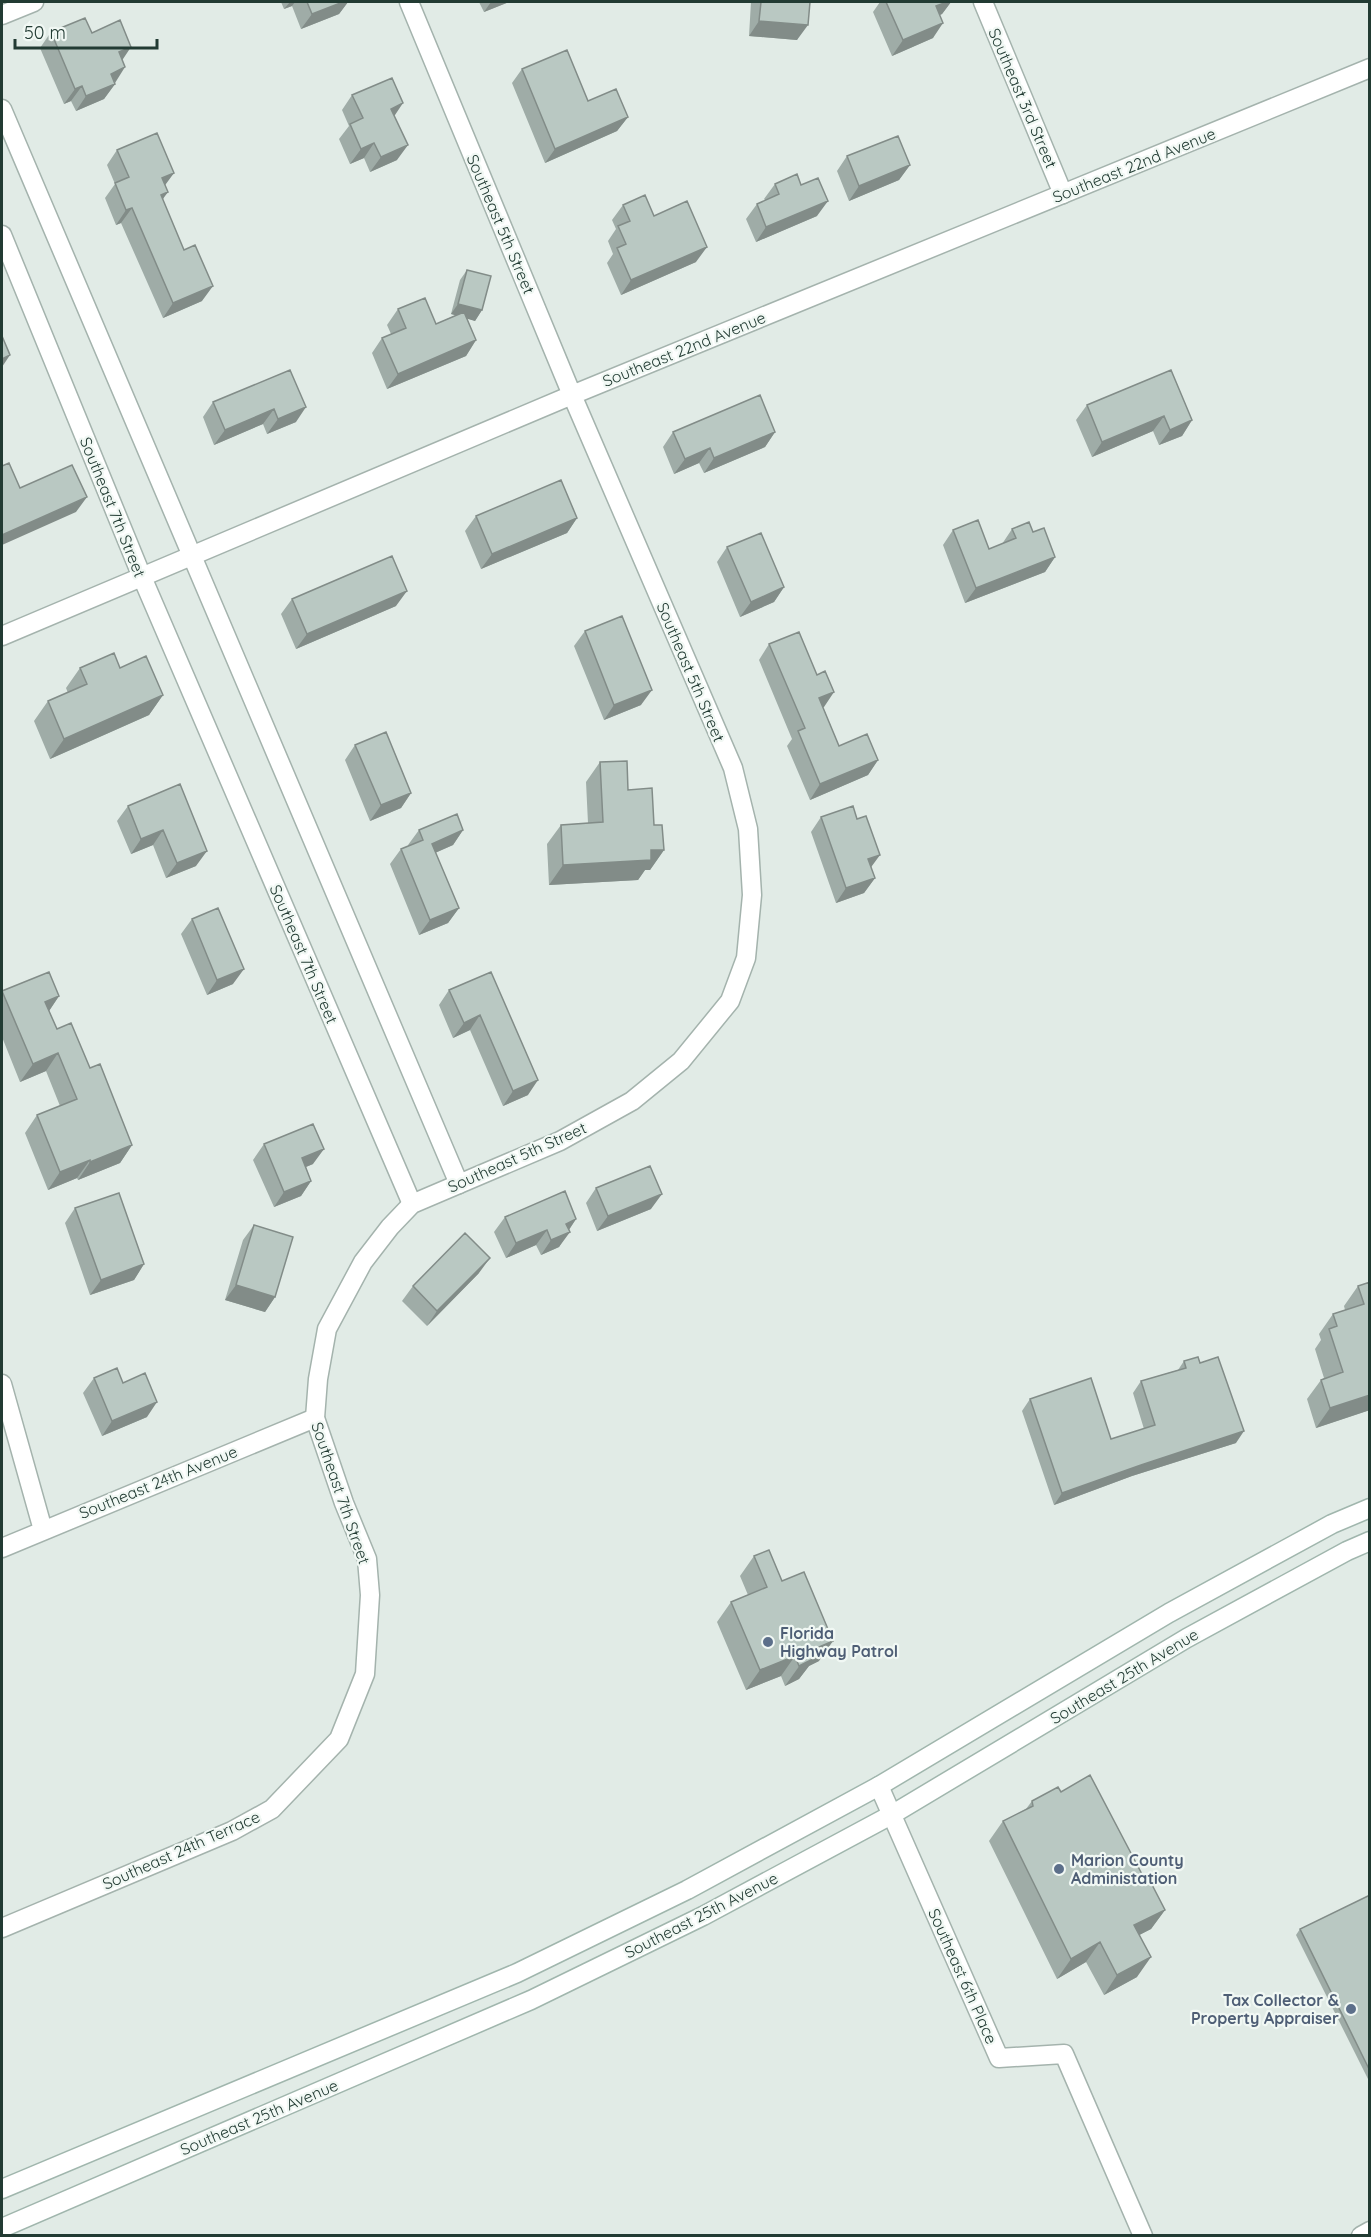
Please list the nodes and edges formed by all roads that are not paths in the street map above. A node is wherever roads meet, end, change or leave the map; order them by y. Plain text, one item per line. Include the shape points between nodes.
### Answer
1 (34, 2) edge
2 (409, 2) edge
3 (983, 2) edge
4 (2, 15) edge
5 (1370, 68) edge
6 (2, 109) edge
7 (1063, 194) junction
8 (2, 235) edge
9 (572, 395) junction
10 (190, 557) junction
11 (142, 578) junction
12 (2, 636) edge
13 (459, 1184) junction
14 (412, 1204) junction
15 (2, 1384) edge
16 (315, 1418) junction
17 (1370, 1508) edge
18 (43, 1530) junction
19 (1370, 1541) edge
20 (2, 1548) edge
21 (365, 1674) joint
22 (879, 1786) junction
23 (893, 1814) junction
24 (2, 1928) edge
25 (2, 2188) edge
26 (2, 2228) edge
27 (1370, 2231) edge
28 (1143, 2235) edge
29 (1361, 2235) edge

1 - 4 street
2 - 9 street, Southeast 5th Street
3 - 7 street, Southeast 3rd Street
5 - 7 street, Southeast 22nd Avenue
6 - 10 street
7 - 9 street, Southeast 22nd Avenue
8 - 11 street, Southeast 7th Street
9 - 10 street, Southeast 22nd Avenue
9 - 13 street, Southeast 5th Street via 733,768 748,829 752,895 746,958 730,1001 681,1061 632,1101 560,1141
10 - 11 street, Southeast 22nd Avenue
10 - 13 street
11 - 12 street, Southeast 22nd Avenue
11 - 14 street, Southeast 7th Street
13 - 14 street, Southeast 5th Street
14 - 16 street, Southeast 7th Street via 363,1262 327,1329
15 - 18 street
16 - 18 street, Southeast 24th Avenue
16 - 21 street, Southeast 7th Street via 367,1559 370,1595
17 - 22 street, Southeast 25th Avenue via 1332,1524 1169,1613
18 - 20 street, Southeast 24th Avenue
19 - 23 street, Southeast 25th Avenue via 1187,1638
21 - 24 street, Southeast 24th Terrace via 339,1739 272,1809 232,1831
22 - 23 street, Southeast 6th Place
22 - 25 street, Southeast 25th Avenue via 687,1890 517,1973
23 - 26 street, Southeast 25th Avenue via 703,1916 531,2000
23 - 28 street, Southeast 6th Place via 999,2058 1064,2054
27 - 29 street

